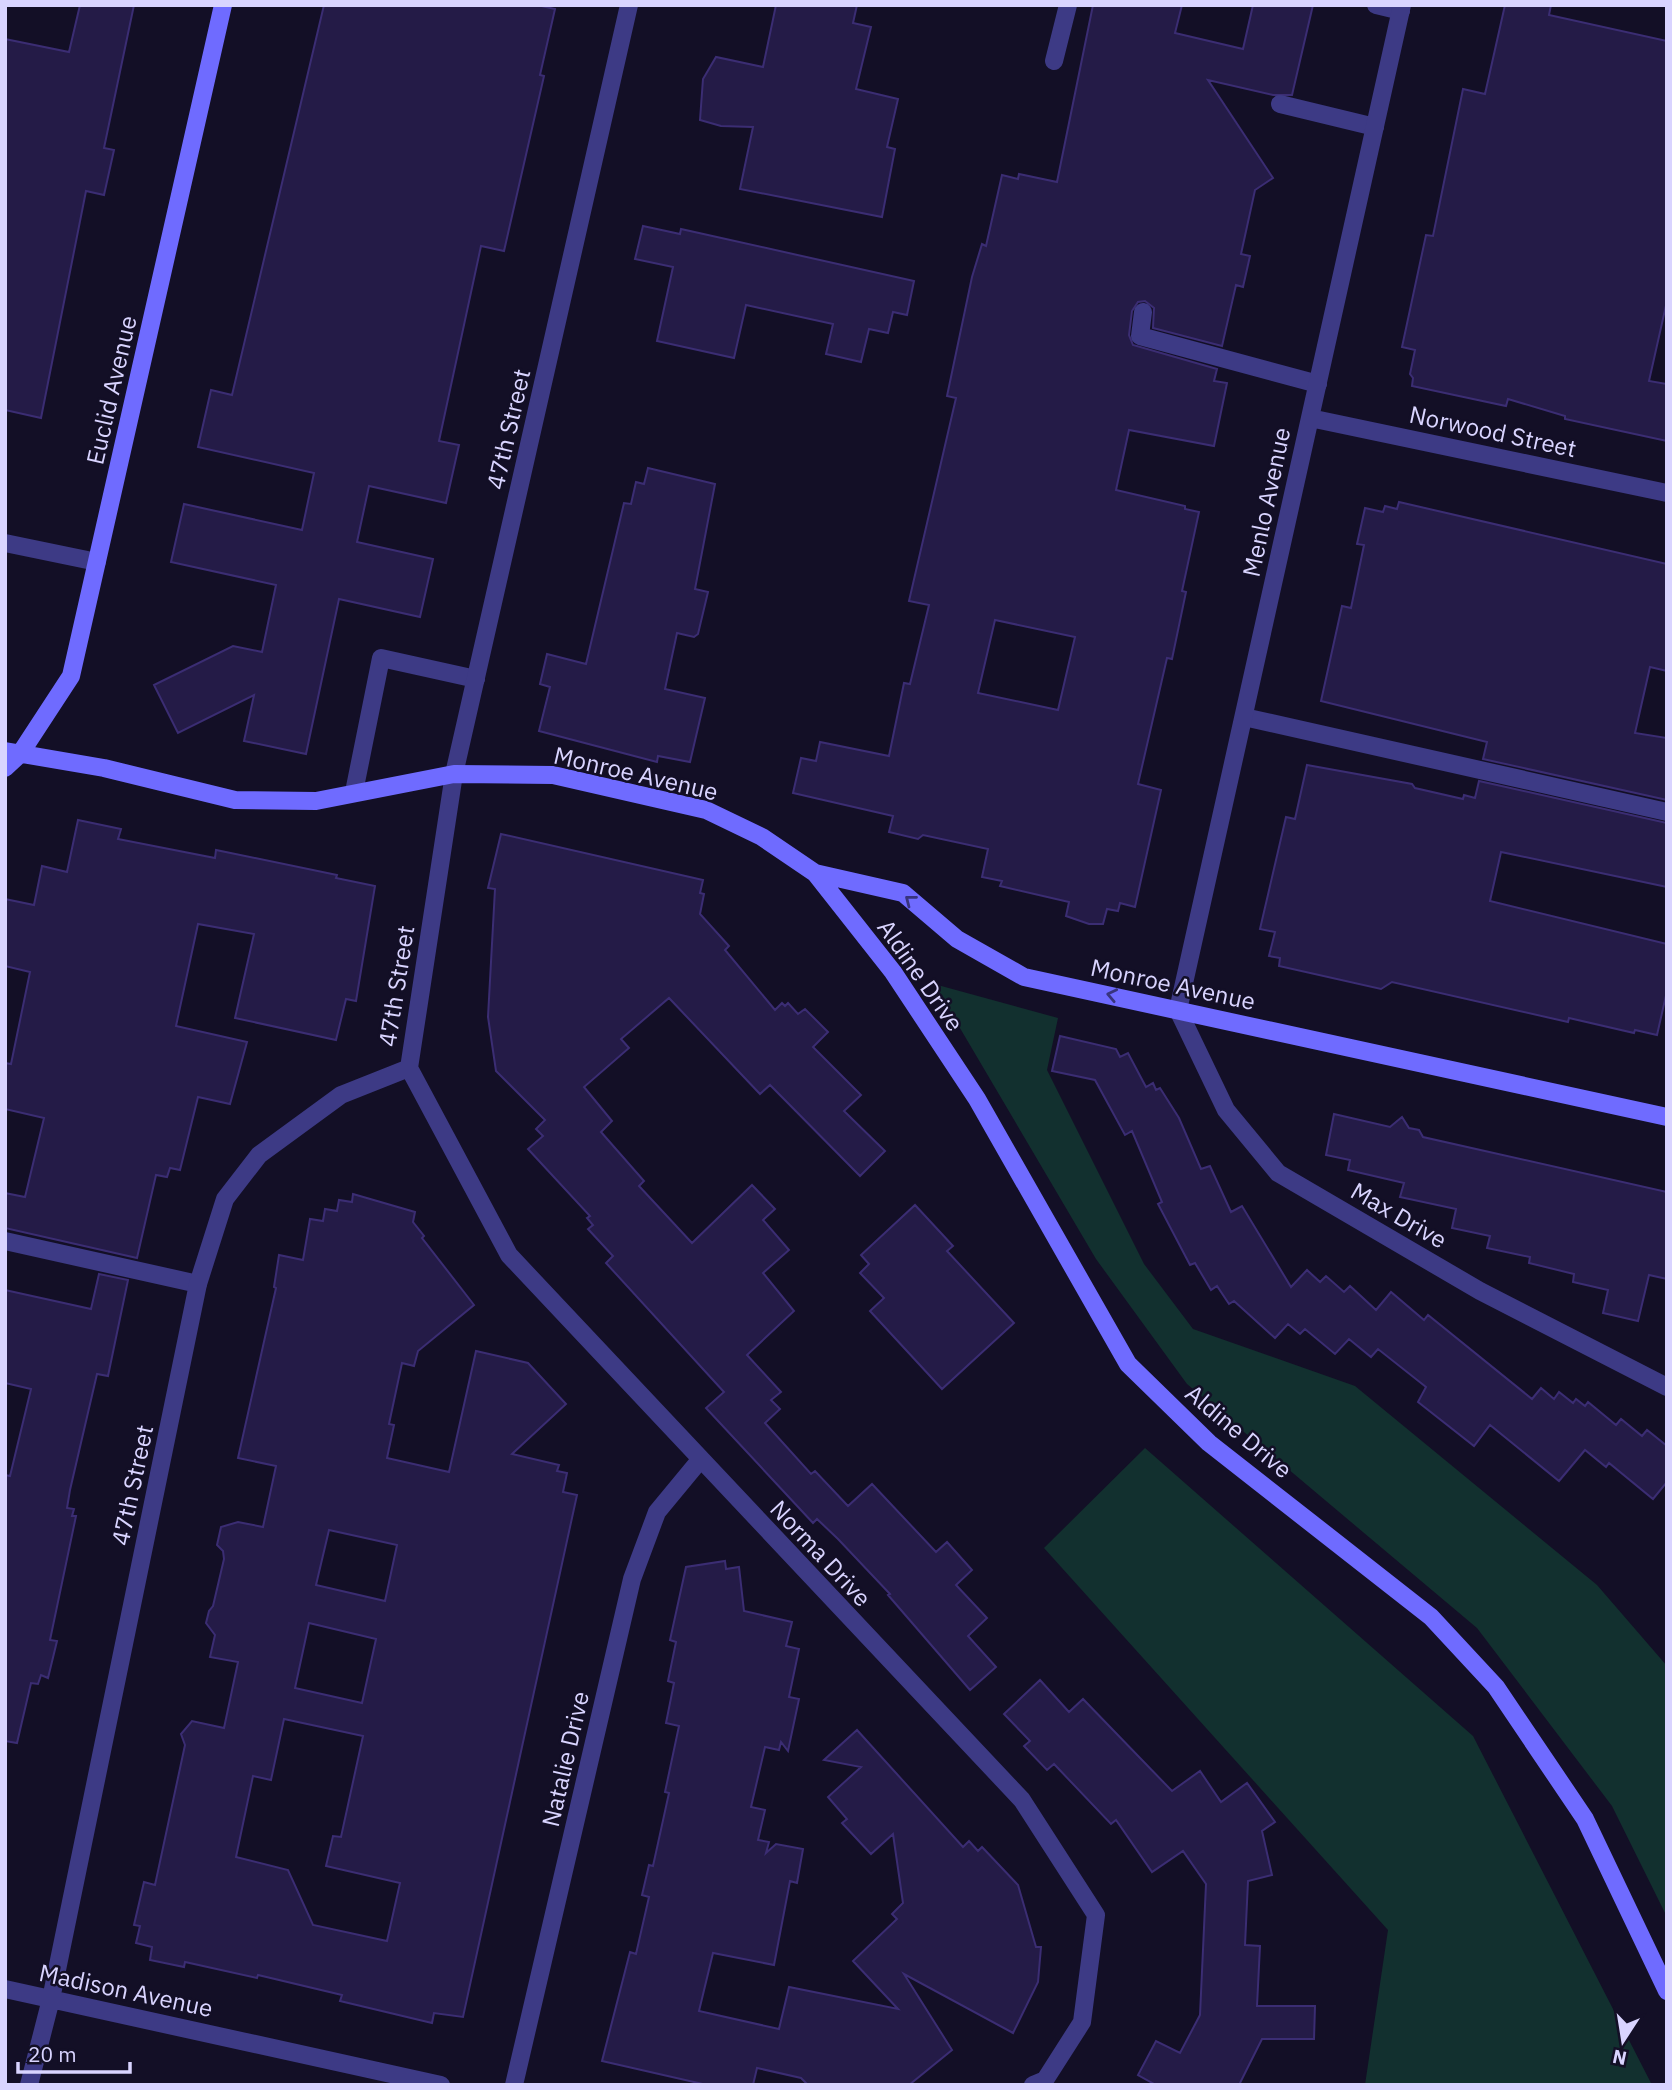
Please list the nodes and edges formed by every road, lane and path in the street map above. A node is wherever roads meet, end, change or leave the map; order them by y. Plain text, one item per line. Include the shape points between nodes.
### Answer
1 (223, 5) edge
2 (629, 5) edge
3 (1068, 5) edge
4 (1376, 5) edge
5 (1401, 8) edge
6 (1054, 61) dead end
7 (1280, 104) dead end
8 (1375, 127) junction
9 (1143, 312) dead end
10 (1318, 384) junction
11 (1310, 418) junction
12 (1667, 493) edge
13 (5, 543) edge
14 (97, 562) junction
15 (476, 679) junction
16 (1244, 717) junction
17 (12, 753) edge
18 (5, 768) edge
19 (454, 774) junction
20 (354, 792) junction
21 (1667, 812) edge
22 (814, 873) junction
23 (1178, 1010) junction
24 (409, 1068) junction
25 (1667, 1117) edge
26 (5, 1241) edge
27 (198, 1284) junction
28 (1667, 1387) edge
29 (699, 1460) junction
30 (5, 1989) edge
31 (1667, 1991) edge
32 (51, 1999) junction
33 (29, 2085) edge
34 (441, 2085) edge
35 (514, 2085) edge
36 (1033, 2085) edge

1 - 14 main road, Euclid Avenue
2 - 15 street, 47th Street
3 - 6 street
4 - 5 street
5 - 8 street, Menlo Avenue
7 - 8 street
8 - 10 street, Menlo Avenue
9 - 10 street via 1140,336
10 - 11 street, Menlo Avenue
11 - 12 street, Norwood Street
11 - 16 street, Menlo Avenue
13 - 14 street
14 - 17 main road, Euclid Avenue via 71,676
15 - 19 street, 47th Street
15 - 20 street via 381,658
16 - 21 street
16 - 23 street, Menlo Avenue
17 - 18 main road, Euclid Avenue
17 - 20 main road, Monroe Avenue via 104,768 235,800 316,801
19 - 20 main road, Monroe Avenue
19 - 22 main road, Monroe Avenue via 553,775 706,810 762,837
19 - 24 street, 47th Street
23 -> 22 main road, Monroe Avenue via 1024,977 957,939 903,893
22 - 31 main road, Aldine Drive via 893,972 977,1099 1128,1364 1209,1443 1431,1617 1496,1687 1585,1819
23 - 25 main road, Monroe Avenue
23 - 28 street, Max Drive via 1226,1110 1278,1173 1480,1291
24 - 27 street, 47th Street via 341,1095 259,1155 225,1199
24 - 29 street, Norma Drive via 509,1255
26 - 27 street
27 - 32 street, 47th Street
29 - 35 street, Natalie Drive via 657,1512 632,1579
29 - 36 street, Norma Drive via 1022,1800 1096,1915 1082,2022 1045,2080
30 - 32 street, Madison Avenue
32 - 33 street, 47th Street
32 - 34 street, Madison Avenue

